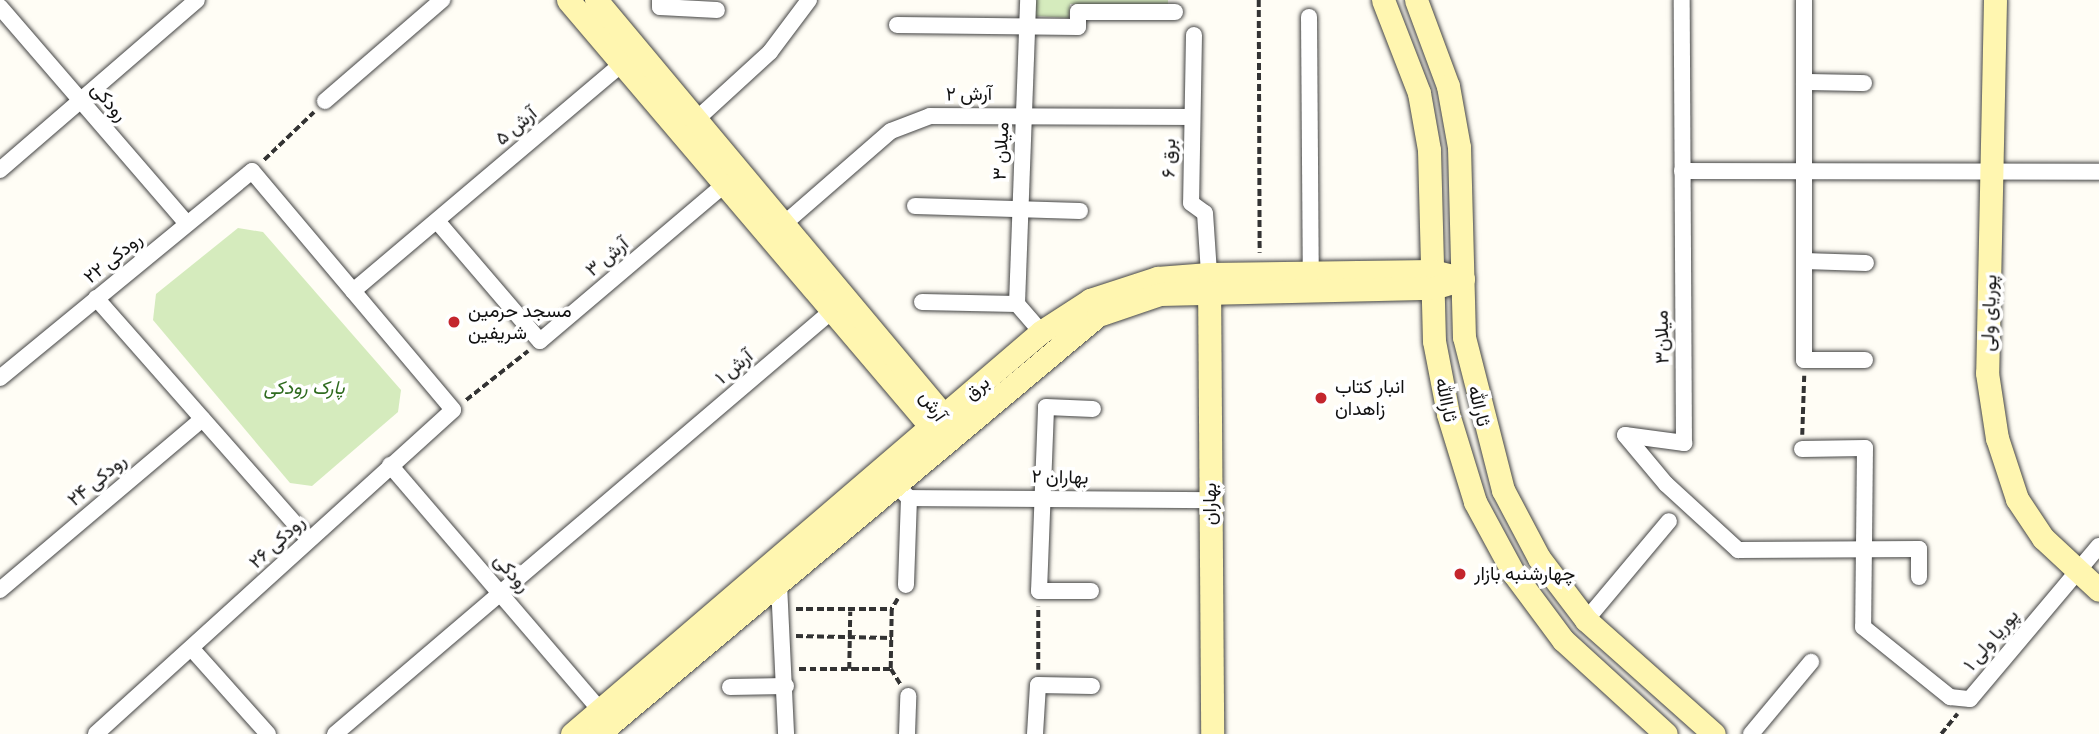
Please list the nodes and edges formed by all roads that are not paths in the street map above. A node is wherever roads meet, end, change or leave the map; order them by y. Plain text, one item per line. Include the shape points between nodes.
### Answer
1 (197, 0) edge
2 (442, 0) edge
3 (568, 0) edge
4 (596, 0) edge
5 (809, 0) edge
6 (1028, 0) edge
7 (1383, 0) edge
8 (1416, 0) edge
9 (1682, 0) edge
10 (1804, 0) edge
11 (1995, 0) edge
12 (660, 4) edge
13 (0, 7) edge
14 (717, 10) dead end
15 (1175, 12) dead end
16 (1309, 17) dead end
17 (897, 25) dead end
18 (1028, 28) junction
19 (1194, 35) dead end
20 (622, 64) junction
21 (1804, 82) junction
22 (1864, 83) dead end
23 (80, 100) junction
24 (325, 101) road end
25 (1024, 115) junction
26 (1190, 117) junction
27 (691, 125) junction
28 (0, 170) edge
29 (1994, 171) junction
30 (1682, 172) junction
31 (1804, 172) junction
32 (2099, 172) edge
33 (726, 183) junction
34 (915, 206) dead end
35 (1019, 209) junction
36 (1080, 211) dead end
37 (436, 221) junction
38 (187, 224) junction
39 (778, 229) junction
40 (1804, 261) junction
41 (1866, 263) dead end
42 (1311, 272) junction
43 (1463, 279) junction
44 (1433, 280) junction
45 (1209, 282) junction
46 (353, 291) junction
47 (96, 298) junction
48 (922, 302) dead end
49 (1017, 304) junction
50 (834, 309) junction
51 (1041, 332) junction
52 (1865, 360) dead end
53 (0, 378) edge
54 (1093, 409) dead end
55 (202, 419) junction
56 (941, 426) junction
57 (1802, 449) road end
58 (390, 465) junction
59 (893, 481) junction
60 (909, 498) junction
61 (1043, 498) junction
62 (1210, 500) junction
63 (1669, 521) dead end
64 (309, 540) junction
65 (2099, 545) edge
66 (1864, 548) junction
67 (2076, 571) junction
68 (1919, 577) dead end
69 (779, 584) junction
70 (906, 585) road end
71 (0, 590) edge
72 (2099, 590) edge
73 (1091, 591) dead end
74 (502, 594) junction
75 (1586, 620) junction
76 (192, 649) junction
77 (1811, 662) dead end
78 (787, 678) junction
79 (1092, 686) dead end
80 (730, 687) dead end
81 (908, 696) road end
82 (605, 725) edge
83 (96, 734) edge
84 (268, 734) edge
85 (335, 734) edge
86 (572, 734) edge
87 (786, 734) edge
88 (907, 734) edge
89 (1035, 734) edge
90 (1212, 734) edge
91 (1666, 734) edge
92 (1714, 734) edge
93 (1751, 734) edge

1 - 23 street
2 - 24 street
3 - 20 street, آرش
4 - 27 street, آرش
5 - 27 street via 770,52
6 - 18 street, میلان ۳
7 - 44 street, ثاراالله via 1402,41 1423,116
8 - 43 street, ثارالله via 1448,86 1459,147
9 - 30 street
10 - 21 street
11 - 29 street, پوریای ولی
12 - 14 street
13 - 23 street, رودکی
15 - 18 street via 1078,12 1078,27
16 - 42 street
17 - 18 street
18 - 25 street, میلان ۳
19 - 26 street, برق ۶
20 - 27 street, آرش
20 - 37 street, آرش ۵
21 - 22 street
21 - 31 street
23 - 28 street
23 - 38 street, رودکی
25 - 26 street, آرش ۲
25 - 35 street, میلان ۳
25 - 39 street, آرش ۲ via 930,116 891,131
26 - 45 street, برق ۶ via 1191,203 1205,213
27 - 33 street, آرش
27 - 39 street, آرش
29 - 31 street
29 - 32 street
29 - 67 street, پوریای ولی via 1987,373 1997,438 2017,499
30 - 31 street
30 - 66 street, میلان۳ via 1684,443 1625,435 1666,484 1738,550
31 - 40 street
33 - 37 street, آرش ۳ via 540,341
33 - 39 street, آرش
34 - 35 street
35 - 36 street
35 - 49 street, میلان ۳
37 - 46 street, آرش ۵
38 - 46 street, رودکی ۲۲ via 252,171
38 - 47 street, رودکی ۲۲
39 - 50 street, آرش
39 - 56 street, آرش
40 - 41 street
40 - 52 street via 1804,360
42 - 44 street, برق
42 - 45 street, برق via 1260,273
43 - 44 street
43 - 75 street, ثارالله via 1464,337 1477,407 1503,490 1539,558
44 - 45 street, برق
44 - 91 street, ثاراالله via 1448,415 1475,502 1514,574 1563,640
45 - 51 street, برق via 1122,286
45 - 56 street, برق via 1098,315
45 - 62 street, بهاران
46 - 58 street, رودکی ۲۶ via 453,410
47 - 53 street, رودکی ۲۲
47 - 55 street
48 - 49 street
49 - 51 street
50 - 56 street, آرش
50 - 74 street, آرش ۱
51 - 56 street, برق
54 - 61 street via 1046,407
55 - 64 street
55 - 71 street, رودکی ۲۴
56 - 59 street, برق
56 - 82 street, برق
57 - 66 street via 1865,448
58 - 64 street, رودکی ۲۶
58 - 74 street, رودکی
59 - 60 street
59 - 69 street, برق
60 - 61 street, بهاران ۲
60 - 70 street
61 - 62 street, بهاران ۲
61 - 73 street via 1039,591
62 - 90 street, بهاران
63 - 75 street
64 - 76 street, رودکی ۲۶
65 - 67 street, پوریا ولی ۱
66 - 67 street, پوریا ولی ۱ via 1863,627 1937,691 1970,699
66 - 68 street via 1919,549
67 - 72 street, پوریای ولی
69 - 78 street
69 - 82 street, برق
74 - 82 street, رودکی
74 - 85 street, آرش ۱
75 - 92 street, ثارالله
76 - 83 street, رودکی ۲۶
76 - 84 street
77 - 93 street
78 - 80 street
78 - 87 street
79 - 89 street via 1038,685
81 - 88 street
82 - 86 street, برق

